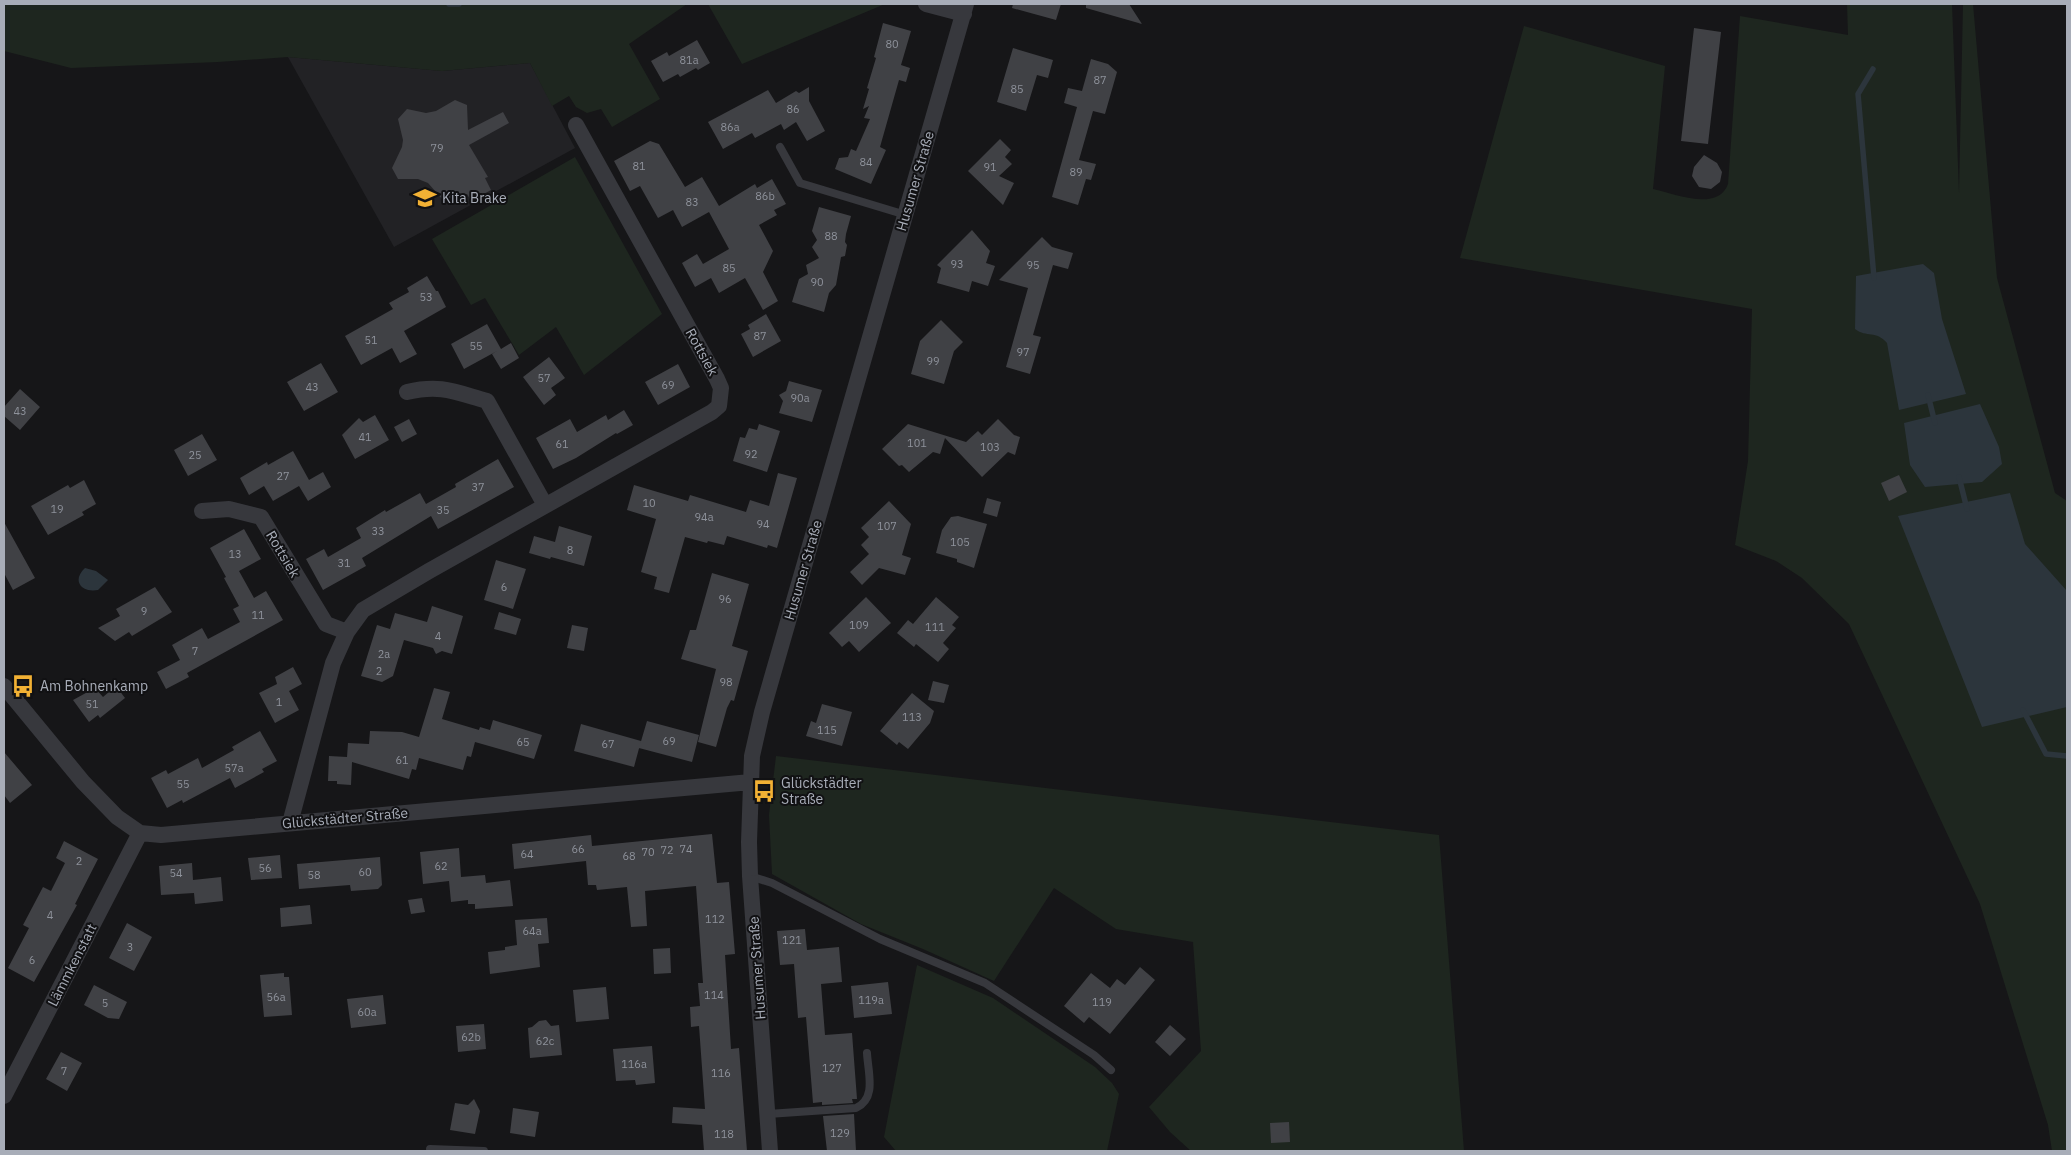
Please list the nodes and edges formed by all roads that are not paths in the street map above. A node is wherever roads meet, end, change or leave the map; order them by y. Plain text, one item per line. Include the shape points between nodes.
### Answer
1 (926, 4) edge
2 (965, 9) edge
3 (576, 125) dead end
4 (780, 146) dead end
5 (906, 214) junction
6 (407, 392) dead end
7 (545, 505) junction
8 (202, 511) dead end
9 (346, 632) junction
10 (4, 686) edge
11 (751, 782) junction
12 (290, 823) junction
13 (140, 833) junction
14 (750, 876) junction
15 (867, 1053) dead end
16 (1111, 1070) dead end
17 (4, 1096) edge
18 (768, 1114) junction
19 (430, 1150) dead end
20 (484, 1151) edge
21 (770, 1151) edge

1 - 2 street
2 - 5 street, Husumer Straße
3 - 7 street, Rottsiek via 717,379 721,398 719,406 712,412
4 - 5 lane via 800,183
5 - 11 street, Husumer Straße via 762,712 752,756
6 - 7 street via 438,387 487,401
7 - 9 street, Rottsiek via 364,610
8 - 9 street, Rottsiek via 229,509 261,517 326,624
9 - 12 street, Rottsiek via 333,663
10 - 13 street, Glückstädter Straße via 95,796 122,822
11 - 12 street, Glückstädter Straße
11 - 14 street, Husumer Straße
12 - 13 street, Glückstädter Straße via 161,835
13 - 17 street, Lämmkenstatt
14 - 16 lane via 772,883 880,939 985,983
14 - 18 street, Husumer Straße
15 - 18 lane via 870,1095 865,1104 856,1108
18 - 21 street, Husumer Straße
19 - 20 lane

